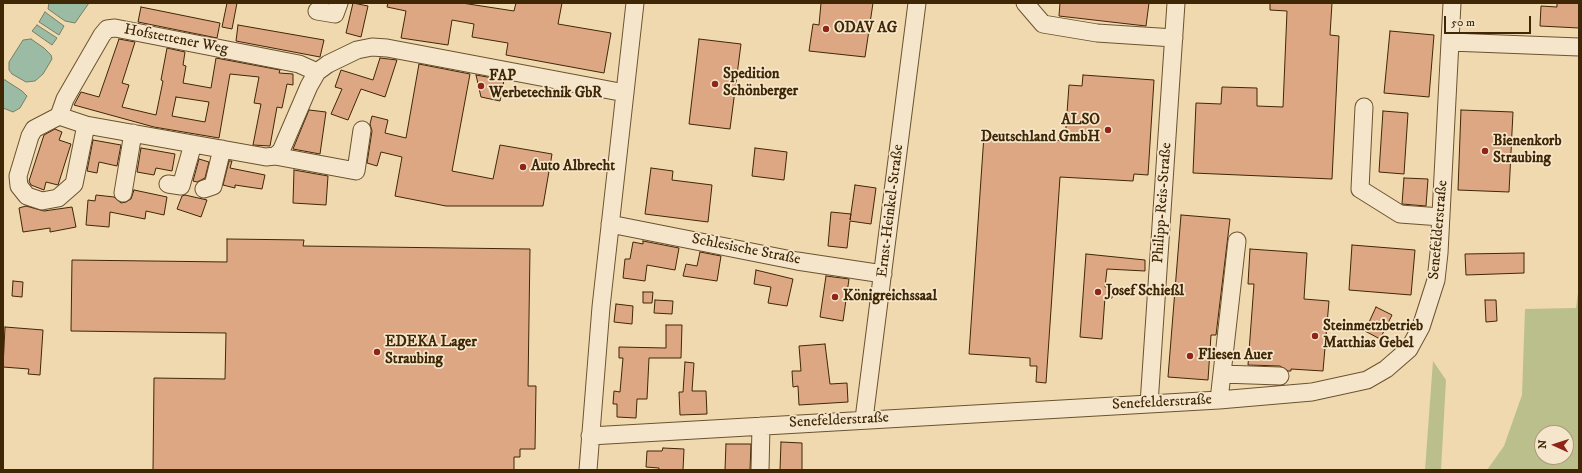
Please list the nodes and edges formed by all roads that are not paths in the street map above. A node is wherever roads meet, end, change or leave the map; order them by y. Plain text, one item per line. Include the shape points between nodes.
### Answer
1 (339, 3) edge
2 (635, 3) edge
3 (917, 3) edge
4 (1026, 3) edge
5 (1176, 3) edge
6 (1452, 3) edge
7 (317, 11) dead end
8 (1174, 38) junction
9 (1450, 42) junction
10 (1579, 47) edge
11 (317, 72) junction
12 (625, 92) junction
13 (1364, 107) dead end
14 (60, 116) junction
15 (86, 125) junction
16 (362, 130) dead end
17 (133, 134) junction
18 (193, 144) junction
19 (222, 149) junction
20 (276, 156) junction
21 (168, 184) dead end
22 (204, 189) dead end
23 (123, 193) dead end
24 (1441, 216) junction
25 (610, 224) junction
26 (1237, 241) dead end
27 (883, 274) junction
28 (1222, 374) junction
29 (1280, 376) dead end
30 (1219, 400) junction
31 (1149, 404) junction
32 (864, 419) junction
33 (761, 426) junction
34 (590, 436) junction
35 (588, 470) edge
36 (760, 470) edge

1 - 7 street via 335,14
2 - 12 street
3 - 27 street, Ernst-Heinkel-Straße
4 - 8 street via 1043,24 1097,33
5 - 8 street, Philipp-Reis-Straße
6 - 9 street, Senefelderstraße
8 - 31 street, Philipp-Reis-Straße
9 - 10 street
9 - 24 street, Senefelderstraße
11 - 12 street via 357,50 372,47
11 - 14 street, Hofstettener Weg via 299,64 115,28 107,29 65,99
11 - 20 street via 281,151
12 - 25 street
13 - 24 street via 1360,189 1400,214
14 - 15 street
14 - 15 street via 34,129 30,136 18,176 19,186 27,196 42,201 58,198 74,184
15 - 17 street
16 - 20 street via 356,171
17 - 18 street
17 - 23 street
18 - 19 street
18 - 21 street via 181,186
19 - 20 street via 266,157
19 - 22 street via 213,186
24 - 30 street, Senefelderstraße via 1436,280 1421,327 1409,349 1386,369 1367,380 1346,386 1312,392
25 - 27 street, Schlesische Straße
25 - 34 street
26 - 28 street
27 - 32 street, Ernst-Heinkel-Straße
28 - 29 street
28 - 30 street
30 - 31 street, Senefelderstraße
31 - 32 street, Senefelderstraße
32 - 33 street, Senefelderstraße
33 - 34 street, Senefelderstraße
33 - 36 street
34 - 35 street

